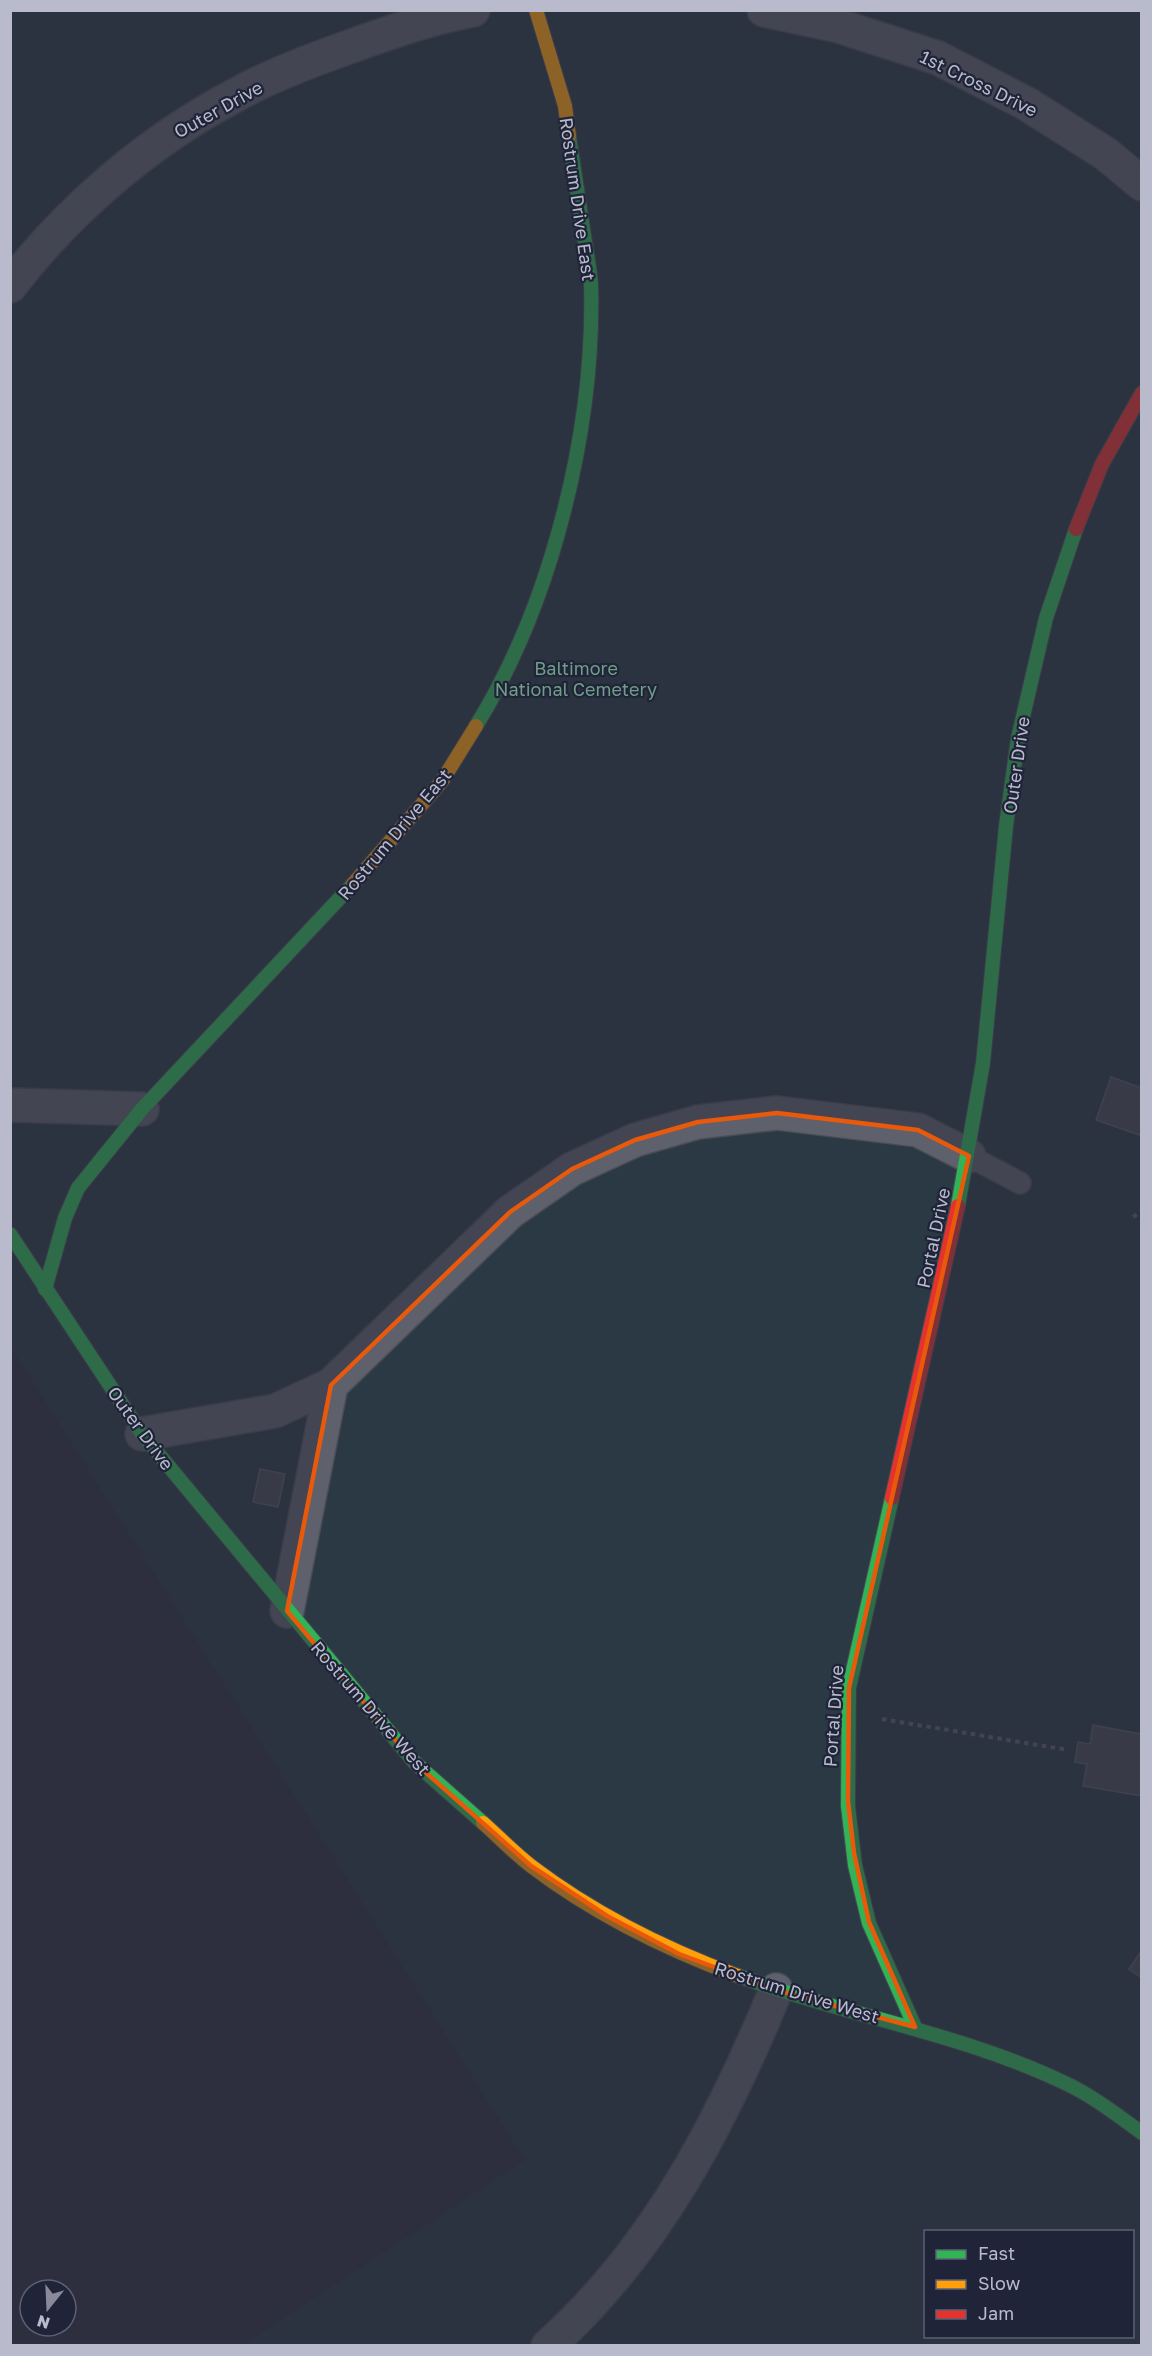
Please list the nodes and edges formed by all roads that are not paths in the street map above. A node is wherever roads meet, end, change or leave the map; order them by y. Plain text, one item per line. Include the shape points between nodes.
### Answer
1 (473, 10) edge
2 (536, 10) edge
3 (764, 10) edge
4 (1142, 184) edge
5 (10, 286) edge
6 (1142, 393) edge
7 (10, 1105) edge
8 (142, 1110) junction
9 (969, 1156) junction
10 (1020, 1183) dead end
11 (10, 1234) edge
12 (45, 1289) junction
13 (331, 1385) junction
14 (142, 1434) junction
15 (287, 1611) junction
16 (776, 1990) junction
17 (915, 2027) junction
18 (1142, 2133) edge
19 (548, 2346) edge

1 - 5 street, Outer Drive via 404,28 322,57 234,96 157,144 91,198
2 - 8 street, Rostrum Drive East via 565,106 591,283 587,371 576,457 559,533 527,623 487,708 442,781 377,859
3 - 4 street, 1st Cross Drive via 839,26 938,58 1027,104 1106,154
6 - 9 street, Outer Drive via 1103,461 1062,567 1033,664 1012,778 993,981
7 - 8 street
8 - 12 street, Rostrum Drive East via 78,1188 65,1218
9 - 10 lane
9 - 13 street via 918,1130 777,1113 698,1122 636,1140 572,1169 510,1212
9 - 17 street, Portal Drive via 849,1688 848,1801 854,1853 869,1922
11 - 12 street, Outer Drive
12 - 14 street, Outer Drive
13 - 14 street via 275,1411
13 - 15 street
14 - 15 street, Outer Drive
15 - 16 street, Rostrum Drive West via 414,1762 531,1866 607,1916 679,1954
16 - 17 street, Rostrum Drive West
16 - 19 street via 750,2055 699,2156 639,2249
17 - 18 street via 1066,2083

